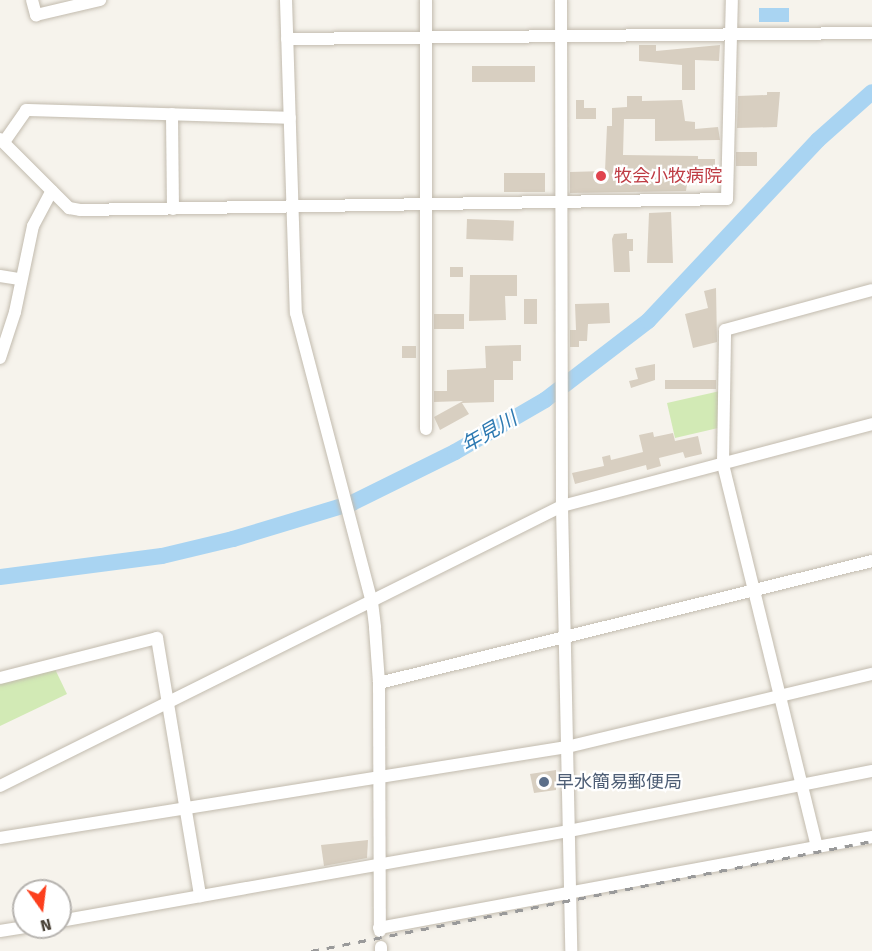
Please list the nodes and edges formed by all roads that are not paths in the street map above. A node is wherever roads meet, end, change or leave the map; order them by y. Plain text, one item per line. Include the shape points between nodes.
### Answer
1 (32, 0) edge
2 (100, 0) edge
3 (286, 0) edge
4 (426, 0) edge
5 (561, 0) edge
6 (732, 0) edge
7 (562, 33) junction
8 (732, 33) junction
9 (872, 33) edge
10 (426, 37) junction
11 (287, 39) junction
12 (172, 114) junction
13 (290, 118) junction
14 (2, 141) edge
15 (52, 191) junction
16 (427, 205) junction
17 (561, 205) junction
18 (292, 207) junction
19 (173, 209) junction
20 (0, 276) edge
21 (20, 279) junction
22 (872, 290) edge
23 (0, 358) edge
24 (872, 424) edge
25 (426, 429) dead end
26 (723, 463) junction
27 (562, 506) junction
28 (872, 561) edge
29 (755, 590) junction
30 (372, 602) junction
31 (564, 637) junction
32 (872, 674) edge
33 (0, 678) edge
34 (379, 683) junction
35 (781, 696) junction
36 (169, 703) junction
37 (567, 747) junction
38 (872, 771) edge
39 (379, 777) junction
40 (803, 784) junction
41 (0, 786) edge
42 (186, 808) junction
43 (569, 831) junction
44 (872, 837) edge
45 (0, 838) edge
46 (817, 848) junction
47 (380, 865) junction
48 (570, 895) junction
49 (200, 896) junction
50 (72, 919) edge
51 (571, 951) edge

1 - 2 street via 36,15
3 - 11 street
4 - 10 street
5 - 7 street
6 - 8 street
7 - 8 street
7 - 10 street
7 - 17 street
8 - 9 street
8 - 17 street via 727,199
10 - 11 street
10 - 16 street
11 - 13 street
12 - 13 street
12 - 14 street via 26,110
12 - 19 street
13 - 18 street
14 - 15 street
15 - 19 street via 69,208 80,210
15 - 21 street via 33,226
16 - 17 street
16 - 18 street
16 - 25 street
17 - 27 street
18 - 19 street
18 - 30 street via 296,313
20 - 21 street
21 - 23 street via 15,312
22 - 26 street via 725,330
24 - 26 street
26 - 27 street
26 - 29 street
27 - 30 street
27 - 31 street
28 - 29 street
29 - 31 street
29 - 35 street
30 - 34 street
30 - 36 street
31 - 34 street
31 - 37 street
32 - 35 street
33 - 36 street via 157,638
34 - 39 street
35 - 37 street
35 - 40 street
36 - 41 street
36 - 42 street
37 - 39 street
37 - 43 street
38 - 40 street
39 - 42 street
39 - 47 street
40 - 43 street
40 - 46 street
42 - 45 street
42 - 49 street
43 - 47 street
43 - 48 street
44 - 46 street
46 - 48 street
47 - 48 street via 380,930
47 - 49 street
48 - 51 street
49 - 50 street

